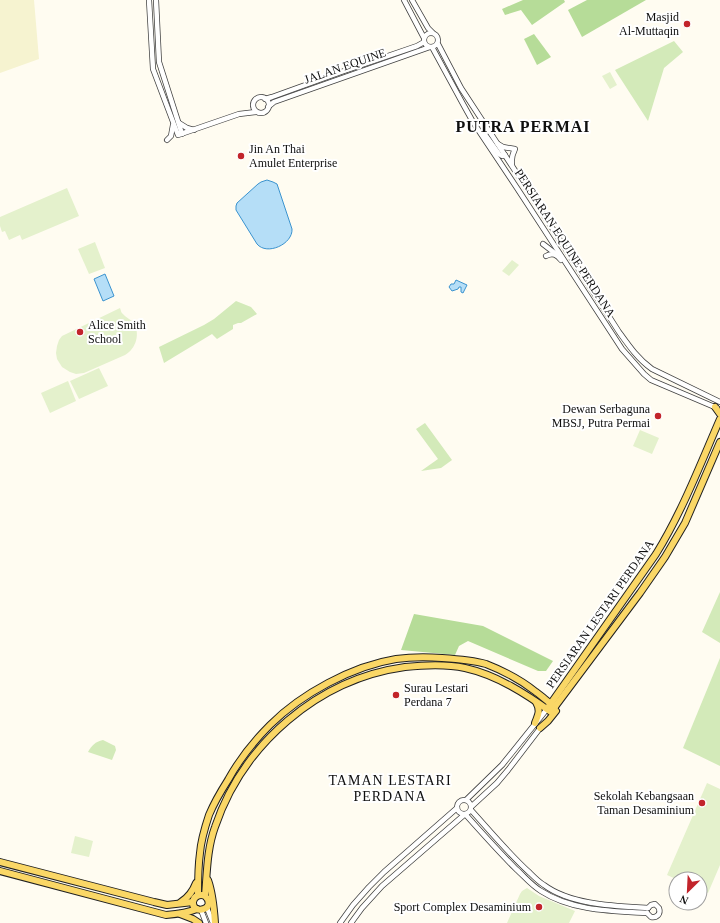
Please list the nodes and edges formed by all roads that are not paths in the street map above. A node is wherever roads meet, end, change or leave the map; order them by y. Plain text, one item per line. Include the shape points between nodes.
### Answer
1 (150, 0) edge
2 (156, 0) edge
3 (404, 0) edge
4 (412, 0) edge
5 (432, 32) junction
6 (424, 40) junction
7 (438, 44) junction
8 (431, 47) junction
9 (265, 99) junction
10 (252, 106) junction
11 (268, 107) junction
12 (256, 112) junction
13 (239, 114) junction
14 (176, 122) junction
15 (476, 125) junction
16 (195, 130) junction
17 (167, 140) dead end
18 (497, 143) junction
19 (505, 155) junction
20 (513, 167) junction
21 (518, 188) junction
22 (543, 244) dead end
23 (557, 255) junction
24 (546, 256) dead end
25 (571, 270) junction
26 (720, 402) edge
27 (718, 408) edge
28 (720, 414) edge
29 (720, 419) edge
30 (720, 442) edge
31 (561, 688) junction
32 (569, 689) junction
33 (536, 692) junction
34 (536, 701) junction
35 (551, 708) junction
36 (537, 726) junction
37 (466, 800) junction
38 (457, 808) junction
39 (471, 808) junction
40 (465, 815) junction
41 (0, 862) edge
42 (23, 868) junction
43 (0, 871) edge
44 (207, 876) junction
45 (21, 877) junction
46 (198, 878) junction
47 (198, 895) junction
48 (206, 896) junction
49 (193, 902) junction
50 (177, 904) junction
51 (648, 908) junction
52 (201, 909) junction
53 (647, 913) junction
54 (179, 914) junction
55 (199, 923) edge
56 (206, 923) edge
57 (214, 923) edge
58 (340, 923) edge
59 (351, 923) edge

1 - 14 street via 153,69
2 - 14 street via 159,62
3 - 6 street
4 - 5 street
5 - 6 street via 427,34
5 - 7 street via 438,36
6 - 8 street
6 - 9 street, JALAN EQUINE via 416,46
7 - 8 street
7 - 18 street, PERSIARAN EQUINE PERDANA via 461,88
8 - 11 street, JALAN EQUINE via 274,102
8 - 15 street, PERSIARAN EQUINE PERDANA
9 - 10 street via 256,98
9 - 11 street via 268,101
10 - 12 street
10 - 13 street
11 - 12 street via 263,113
12 - 13 street
13 - 16 street
14 - 16 street
14 - 16 street via 180,135
14 - 17 street
15 - 19 street via 499,154
15 - 21 street, PERSIARAN EQUINE PERDANA
18 - 19 street, PERSIARAN EQUINE PERDANA
18 - 20 street via 515,149 511,160
19 - 20 street, PERSIARAN EQUINE PERDANA
19 - 21 street via 504,162
20 - 26 street, PERSIARAN EQUINE PERDANA via 634,352 652,369
21 - 25 street, PERSIARAN EQUINE PERDANA
22 - 23 street
23 - 24 street
23 - 25 street
25 - 27 street, PERSIARAN EQUINE PERDANA via 622,349 644,374 651,380
27 - 28 main road
29 - 31 main road, PERSIARAN LESTARI PERDANA via 667,536
30 - 32 main road, PERSIARAN LESTARI PERDANA via 685,523 665,558
31 - 33 main road via 546,697
31 - 35 main road, PERSIARAN LESTARI PERDANA
32 - 35 main road, PERSIARAN LESTARI PERDANA
32 - 36 main road via 548,721
33 - 35 main road
33 - 46 main road via 505,672 486,664 435,657 419,657 373,665 326,685 299,701 270,725 232,772 217,798 206,825
34 - 35 main road
34 - 36 main road via 539,708
34 - 44 main road via 513,687 479,672 441,665 397,668 334,689 315,700 275,731 243,771 214,828 208,854
35 - 36 street, PERSIARAN LESTARI PERDANA
36 - 37 street, PERSIARAN LESTARI PERDANA
36 - 39 street, PERSIARAN LESTARI PERDANA via 508,770
37 - 38 street via 460,802
37 - 39 street via 470,802
38 - 40 street via 459,813
38 - 58 street via 384,872
39 - 40 street
39 - 51 street via 517,861 543,885 567,896 593,903
40 - 53 street via 540,891 584,907
40 - 59 street via 382,886
41 - 42 main road
42 - 45 main road
42 - 50 main road via 166,905
43 - 45 main road
44 - 48 main road
44 - 57 main road via 211,889
45 - 54 main road via 166,915
46 - 47 main road
46 - 50 main road via 192,893
47 - 48 main road
47 - 49 main road
48 - 52 main road via 208,905
49 - 50 main road
49 - 52 main road
51 - 53 street
51 - 53 street via 654,904 660,911 655,917
52 - 54 main road
52 - 56 street
52 - 57 street
54 - 55 main road via 193,918

